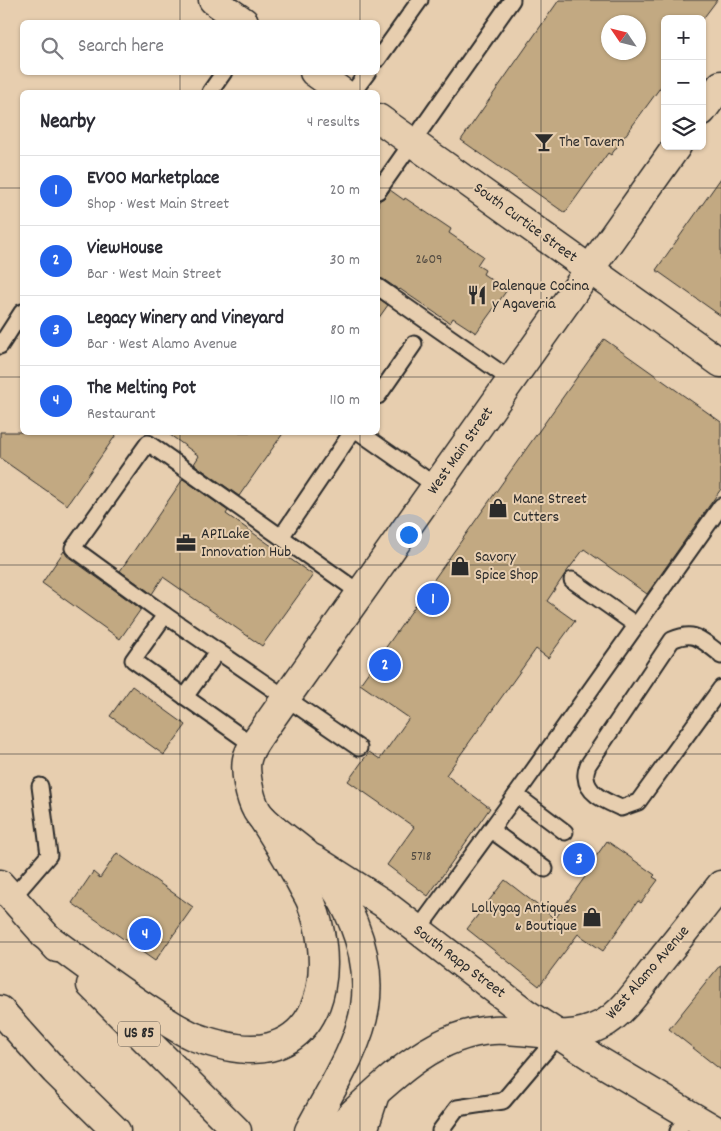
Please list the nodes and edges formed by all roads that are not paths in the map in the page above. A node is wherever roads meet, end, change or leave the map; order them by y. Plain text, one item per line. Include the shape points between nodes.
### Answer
1 (213, 0) edge
2 (420, 0) edge
3 (512, 0) edge
4 (241, 20) edge
5 (380, 56) edge
6 (222, 75) edge
7 (318, 75) edge
8 (366, 75) edge
9 (721, 85) edge
10 (211, 90) edge
11 (339, 90) edge
12 (354, 90) edge
13 (706, 106) edge
14 (380, 119) edge
15 (411, 142) junction
16 (674, 150) edge
17 (380, 188) edge
18 (590, 270) junction
19 (380, 288) edge
20 (20, 315) edge
21 (414, 344) dead end
22 (0, 346) edge
23 (721, 363) edge
24 (511, 380) junction
25 (380, 393) edge
26 (350, 435) edge
27 (363, 435) edge
28 (436, 486) junction
29 (721, 506) edge
30 (281, 537) junction
31 (572, 580) dead end
32 (360, 593) junction
33 (165, 614) junction
34 (636, 624) junction
35 (218, 652) junction
36 (721, 656) edge
37 (721, 688) edge
38 (185, 698) junction
39 (285, 698) junction
40 (716, 708) edge
41 (358, 748) dead end
42 (250, 751) junction
43 (40, 786) dead end
44 (516, 795) junction
45 (263, 819) junction
46 (491, 830) junction
47 (565, 832) dead end
48 (307, 854) junction
49 (545, 869) dead end
50 (721, 885) edge
51 (6, 891) edge
52 (417, 931) junction
53 (44, 935) junction
54 (0, 1010) edge
55 (559, 1036) junction
56 (77, 1092) junction
57 (375, 1094) junction
58 (683, 1122) edge
59 (98, 1131) edge
60 (116, 1131) edge
61 (236, 1131) edge
62 (309, 1131) edge
63 (334, 1131) edge
64 (363, 1131) edge
65 (440, 1131) edge
66 (717, 1131) edge

1 - 4 main road
2 - 5 lane
3 - 15 lane
6 - 10 lane
7 - 11 main road
8 - 12 lane
9 - 13 main road
14 - 15 main road, South Curtice Street
15 - 17 lane
15 - 18 main road, South Curtice Street
16 - 18 main road, West Main Street
18 - 23 main road, South Curtice Street
18 - 24 main road, West Main Street
19 - 24 lane
20 - 22 lane
21 - 25 lane
24 - 28 main road, West Main Street
26 - 30 lane
27 - 28 lane
28 - 32 main road, West Main Street
29 - 34 lane
30 - 32 lane
30 - 33 lane via 148,443 73,548
31 - 34 lane
32 - 39 main road, West Main Street
33 - 35 lane
33 - 38 lane via 133,660
34 - 44 lane
35 - 38 lane
35 - 39 lane
36 - 40 lane via 698,637 685,634 672,640 588,765 586,777 592,791 621,808 638,802
37 - 40 lane
38 - 42 lane
39 - 41 lane
39 - 42 main road, West Main Street
42 - 45 main road, South Rapp Street via 248,788 256,811
43 - 51 lane via 49,855
44 - 46 lane
44 - 47 lane
45 - 48 main road, South Rapp Street
45 - 53 main road via 313,905 322,948 323,970 317,1005 309,1020 280,1042 250,1049 193,1036 128,997
46 - 49 lane
46 - 52 lane
48 - 52 main road, South Rapp Street via 383,903
48 - 62 main road via 328,878 349,914 364,956 366,982 365,1007 358,1036
50 - 55 main road, West Alamo Avenue via 620,1010 590,1030
51 - 53 main road, US 85
52 - 55 main road, South Rapp Street
53 - 61 main road, US 85 via 108,1004
54 - 56 main road
55 - 57 main road via 493,1030 461,1036 430,1050 400,1070
55 - 58 main road, South Rapp Street
55 - 65 lane via 503,1101 457,1108
56 - 59 main road
56 - 60 main road
57 - 63 main road
57 - 64 main road
58 - 66 main road, South Rapp Street

